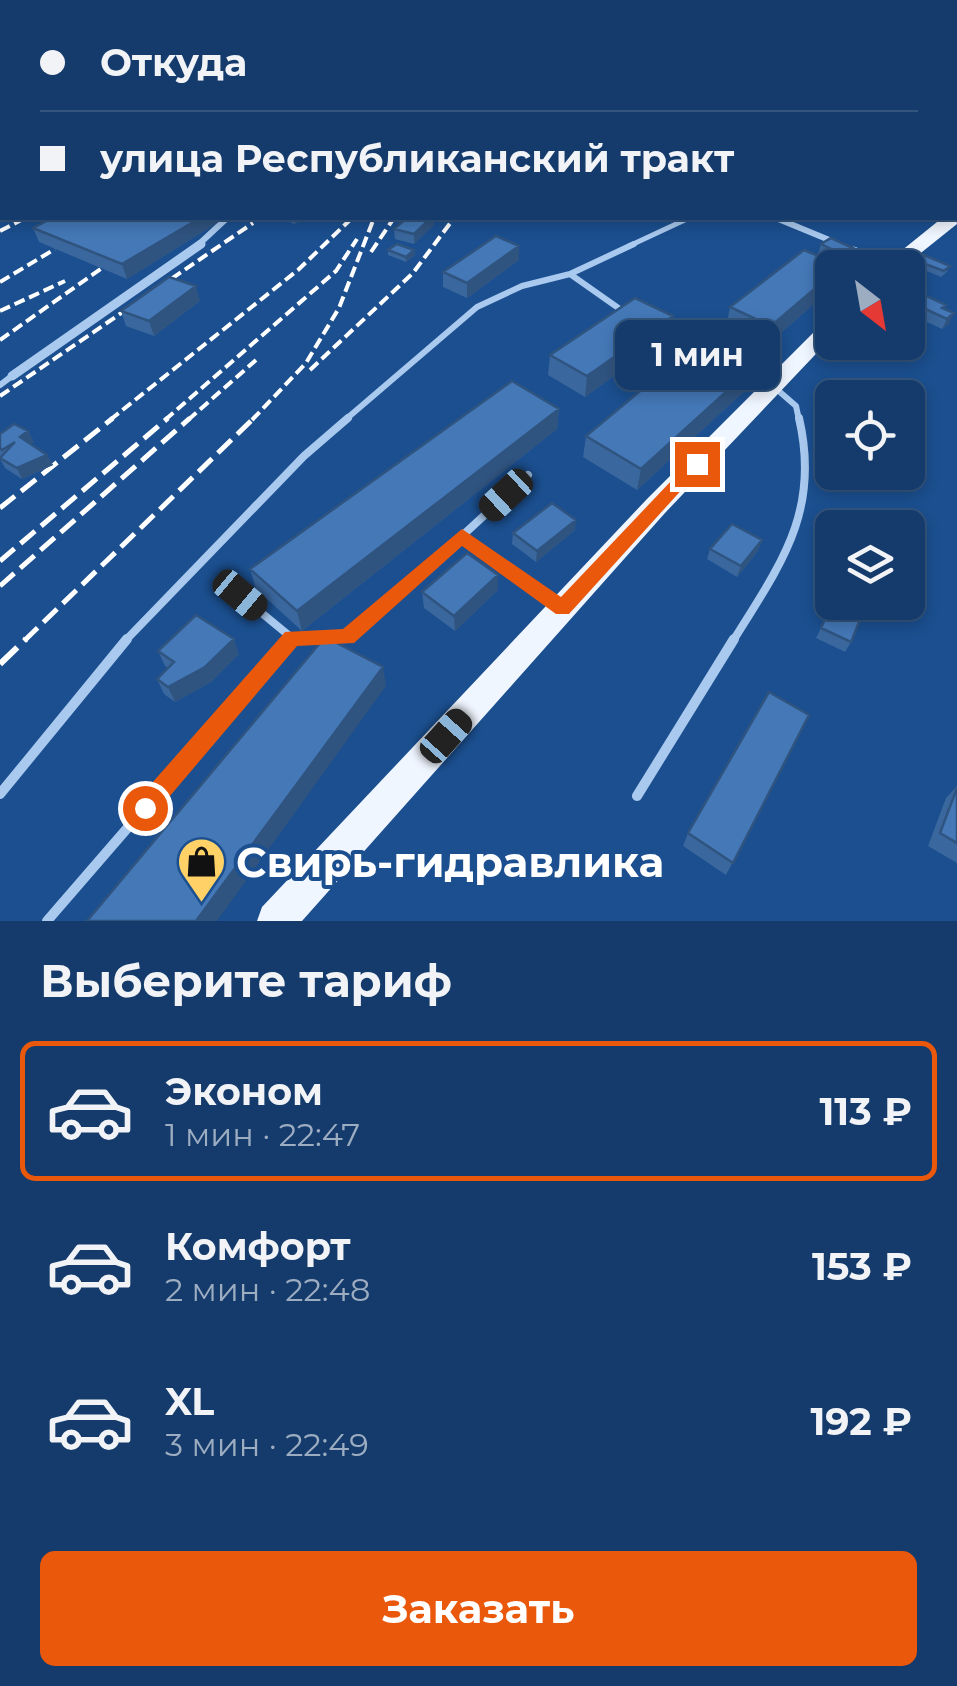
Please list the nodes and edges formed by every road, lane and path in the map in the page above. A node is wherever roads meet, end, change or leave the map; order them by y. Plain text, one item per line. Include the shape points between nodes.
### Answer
1 (226, 220) edge
2 (685, 220) edge
3 (781, 220) edge
4 (950, 220) edge
5 (850, 250) edge
6 (912, 250) edge
7 (570, 274) junction
8 (624, 312) edge
9 (815, 343) edge
10 (12, 376) joint
11 (0, 385) edge
12 (773, 386) junction
13 (528, 475) dead end
14 (462, 536) junction
15 (240, 595) dead end
16 (562, 608) junction
17 (292, 638) junction
18 (0, 794) edge
19 (638, 796) dead end
20 (47, 921) edge
21 (276, 921) edge

1 - 10 street via 215,234
2 - 7 lane
3 - 5 street
4 - 6 main road
7 - 8 lane
7 - 18 lane via 477,307 304,456 99,668
9 - 12 main road
10 - 11 lane
12 - 16 main road
12 - 19 lane via 796,406 808,456 804,508 781,563
13 - 14 lane
14 - 16 lane
14 - 17 lane via 347,637
15 - 17 lane
16 - 21 main road
17 - 20 lane

